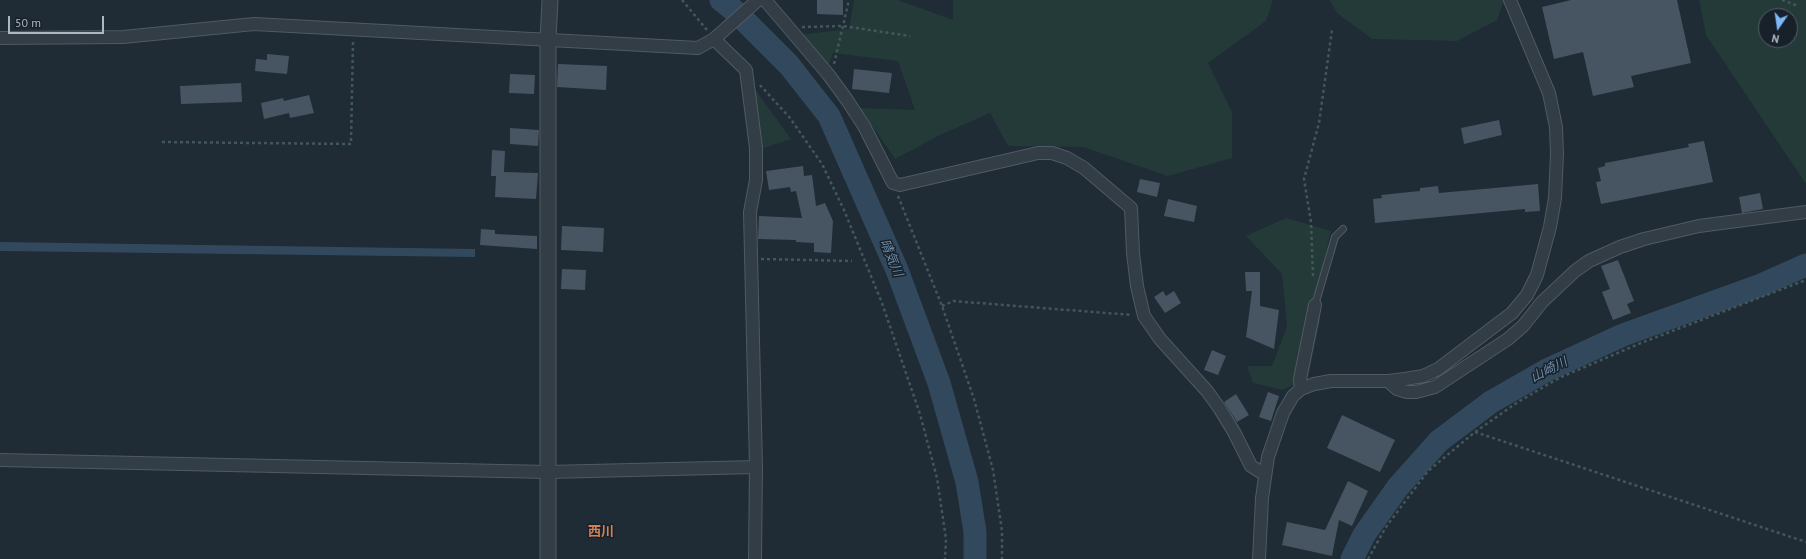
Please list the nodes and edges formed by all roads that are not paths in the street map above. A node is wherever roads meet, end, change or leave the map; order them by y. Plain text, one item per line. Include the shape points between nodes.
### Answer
1 (550, 0) edge
2 (758, 0) edge
3 (765, 0) edge
4 (1510, 0) edge
5 (0, 38) edge
6 (548, 39) junction
7 (714, 39) junction
8 (1806, 212) edge
9 (1343, 229) dead end
10 (1314, 305) joint
11 (1388, 381) junction
12 (1301, 389) junction
13 (0, 460) edge
14 (756, 467) junction
15 (548, 472) junction
16 (1264, 474) junction
17 (548, 559) edge
18 (755, 559) edge
19 (1259, 559) edge

1 - 6 street
2 - 7 street
3 - 16 street via 828,74 864,126 893,183 900,185 1038,153 1052,153 1084,168 1131,208 1133,253 1144,316 1160,339 1220,409 1251,466
4 - 11 street via 1549,93 1556,127 1558,154 1555,198 1537,275 1512,313 1438,369 1423,376
5 - 6 street via 122,37 254,24
6 - 7 street via 698,48
6 - 15 street
7 - 14 street via 746,70 756,148 756,180 750,212
8 - 11 street via 1699,226 1620,247 1589,261 1575,271 1508,339 1435,387 1407,392 1397,389
9 - 10 lane via 1335,237
10 - 12 street via 1300,379
11 - 12 street via 1331,381
12 - 16 street via 1293,396 1283,413
13 - 15 street
14 - 15 street
14 - 18 street
15 - 17 street
16 - 19 street

